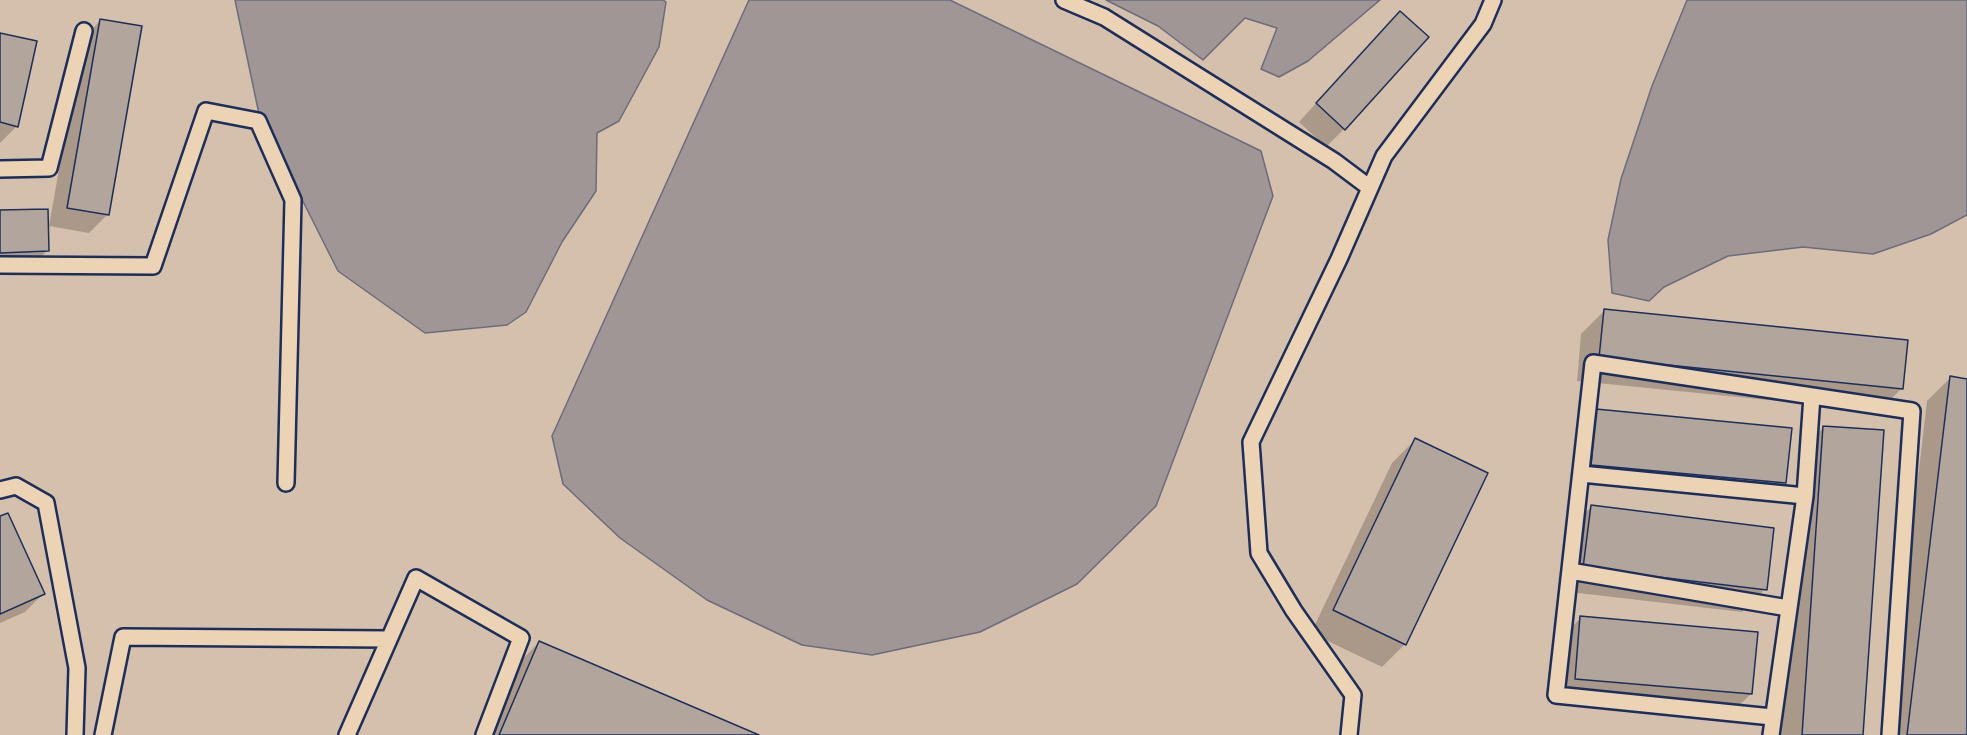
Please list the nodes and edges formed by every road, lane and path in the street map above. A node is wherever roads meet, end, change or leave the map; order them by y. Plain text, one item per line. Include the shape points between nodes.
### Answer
1 (1064, 0) edge
2 (1493, 0) edge
3 (84, 32) dead end
4 (0, 169) edge
5 (1370, 188) junction
6 (0, 266) edge
7 (1812, 396) junction
8 (1581, 474) junction
9 (286, 483) dead end
10 (0, 490) edge
11 (1805, 496) junction
12 (1570, 571) junction
13 (1788, 608) junction
14 (388, 639) junction
15 (1772, 717) junction
16 (75, 735) edge
17 (103, 735) edge
18 (347, 735) edge
19 (484, 735) edge
20 (1349, 735) edge
21 (1771, 735) edge
22 (1890, 735) edge

1 - 5 lane via 1104,17 1334,161
2 - 5 lane via 1483,24 1384,156
3 - 4 lane via 50,168
5 - 20 lane via 1251,442 1260,553 1294,611 1353,695
6 - 9 lane via 153,266 206,111 258,121 293,200
7 - 8 lane via 1593,363
7 - 11 lane
7 - 22 lane via 1912,411
8 - 11 lane
8 - 12 lane
10 - 16 lane via 16,486 46,503 77,668
11 - 13 lane
12 - 13 lane
12 - 15 lane via 1556,695
13 - 15 lane
14 - 17 lane via 123,637
14 - 18 lane
14 - 19 lane via 416,578 521,638
15 - 21 lane

